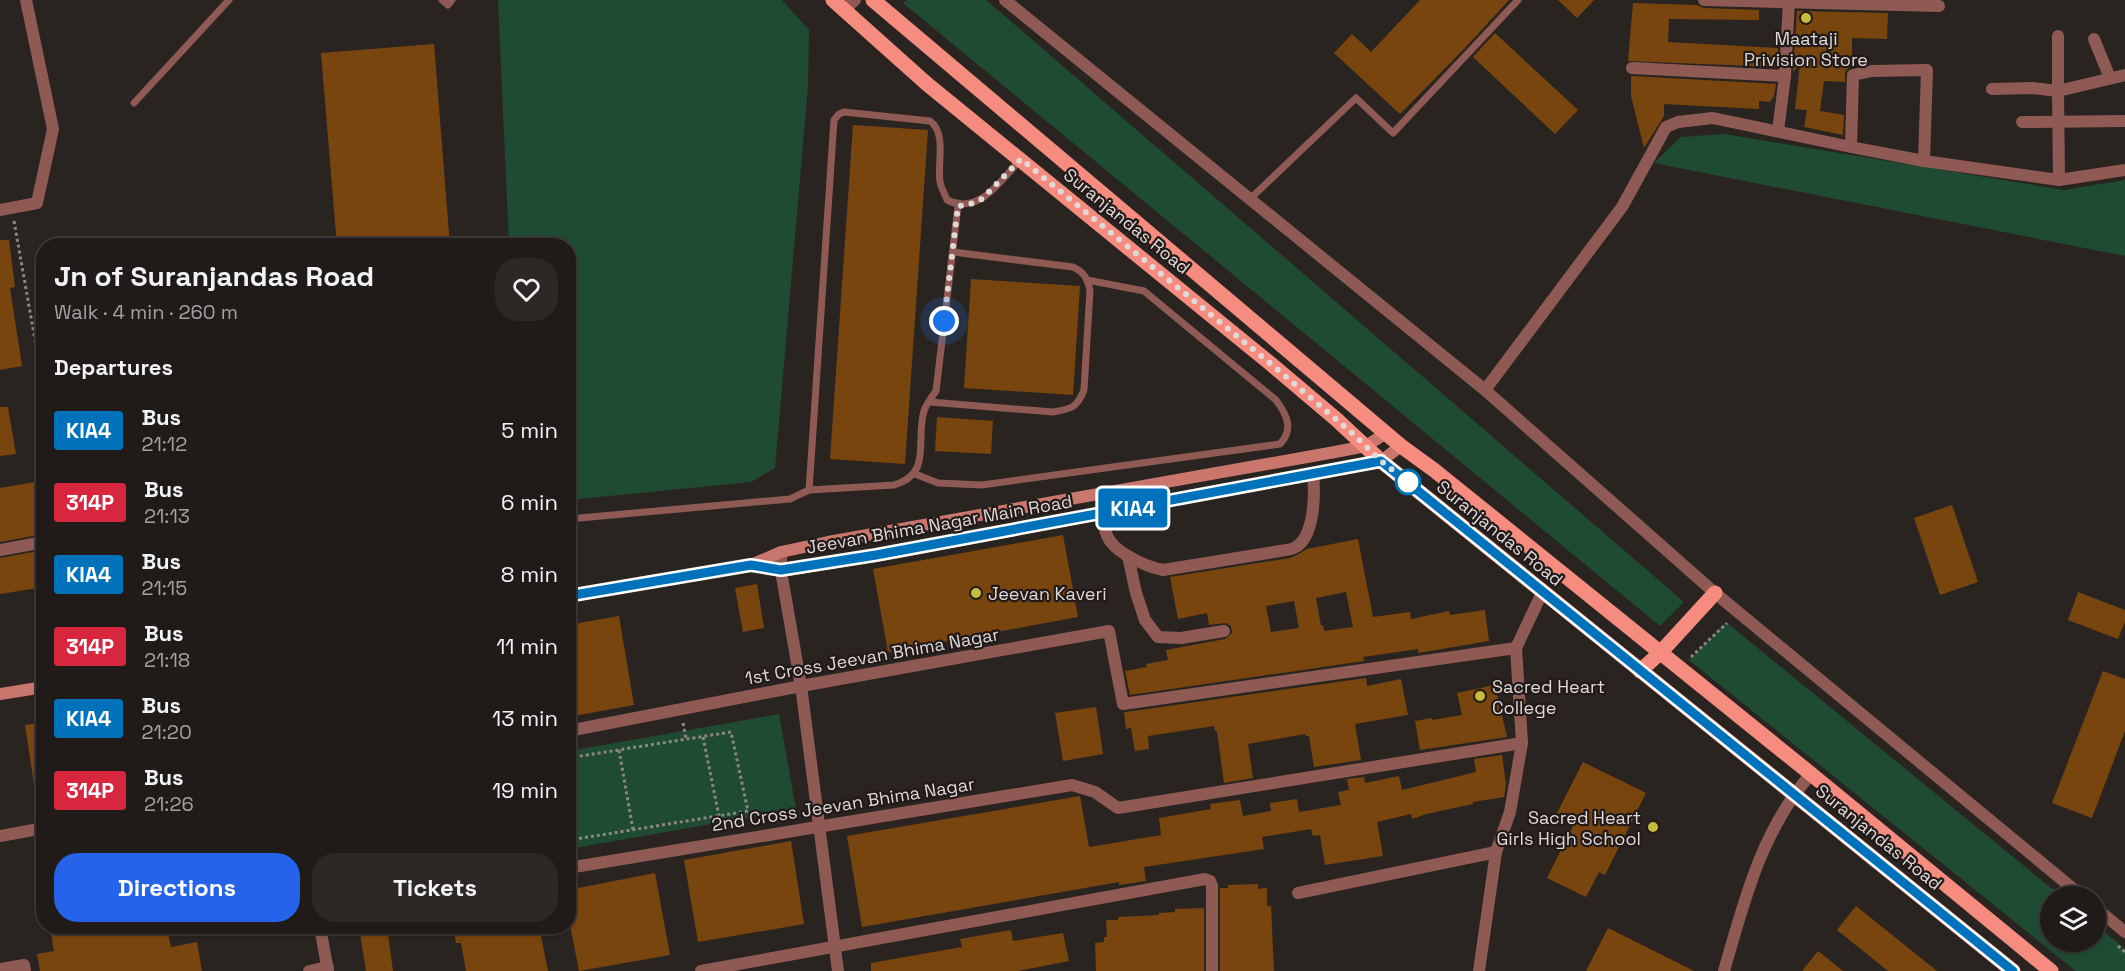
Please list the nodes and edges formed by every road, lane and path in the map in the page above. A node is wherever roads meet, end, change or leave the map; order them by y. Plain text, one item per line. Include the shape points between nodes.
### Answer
1 (26, 0) edge
2 (229, 0) edge
3 (442, 0) edge
4 (452, 0) edge
5 (873, 0) edge
6 (1005, 0) edge
7 (1518, 0) edge
8 (1704, 0) edge
9 (1789, 1) edge
10 (844, 3) edge
11 (1939, 6) dead end
12 (2058, 36) dead end
13 (2094, 39) dead end
14 (1632, 68) dead end
15 (2125, 75) edge
16 (1785, 76) junction
17 (2110, 78) junction
18 (1992, 89) dead end
19 (2058, 91) junction
20 (134, 103) dead end
21 (2125, 121) edge
22 (2022, 122) dead end
23 (2057, 122) junction
24 (1778, 131) junction
25 (1851, 147) junction
26 (1021, 159) junction
27 (1924, 161) junction
28 (2125, 170) edge
29 (2059, 180) junction
30 (1251, 198) junction
31 (958, 206) junction
32 (0, 210) edge
33 (952, 252) junction
34 (1087, 280) junction
35 (36, 346) edge
36 (1485, 390) junction
37 (930, 402) junction
38 (1386, 433) junction
39 (1366, 446) junction
40 (1401, 446) junction
41 (1381, 461) junction
42 (915, 474) junction
43 (1313, 474) junction
44 (809, 490) junction
45 (1100, 514) junction
46 (576, 518) edge
47 (36, 543) edge
48 (0, 550) edge
49 (781, 552) junction
50 (1128, 556) junction
51 (751, 565) junction
52 (781, 570) junction
53 (1542, 592) junction
54 (1715, 593) junction
55 (576, 595) edge
56 (1736, 630) dead end
57 (1224, 631) dead end
58 (1516, 648) junction
59 (1660, 653) junction
60 (1689, 660) dead end
61 (1640, 671) junction
62 (801, 686) junction
63 (36, 688) edge
64 (0, 694) edge
65 (576, 729) edge
66 (703, 736) junction
67 (1522, 742) junction
68 (619, 750) junction
69 (576, 757) edge
70 (1811, 774) junction
71 (1794, 793) junction
72 (719, 816) junction
73 (820, 826) junction
74 (36, 829) edge
75 (633, 830) junction
76 (0, 836) edge
77 (576, 839) edge
78 (1496, 852) junction
79 (576, 867) edge
80 (2069, 886) edge
81 (1298, 893) dead end
82 (2106, 916) edge
83 (2125, 932) edge
84 (321, 934) edge
85 (834, 947) junction
86 (0, 969) edge
87 (328, 969) edge
88 (26, 971) edge
89 (309, 971) edge
90 (701, 971) edge
91 (838, 971) edge
92 (1212, 971) edge
93 (1479, 971) edge
94 (1724, 971) edge
95 (2013, 971) edge
96 (2051, 971) edge

1 - 32 street via 53,129 37,203
2 - 20 lane
3 - 4 lane via 448,5
5 - 38 main road, Suranjandas Road
6 - 30 street
7 - 30 lane via 1393,133 1356,98
8 - 9 street
9 - 11 street
9 - 16 street
10 - 26 main road, Suranjandas Road via 927,84
12 - 19 street
13 - 17 street
14 - 16 street
15 - 17 street
16 - 24 street
17 - 19 street
18 - 19 street
19 - 23 street
21 - 23 street
22 - 23 street
23 - 29 street
24 - 25 street
24 - 36 street via 1713,118 1666,127 1622,207
25 - 27 street
25 - 27 street via 1853,75 1927,70
26 - 31 lane via 982,199
26 - 39 main road, Suranjandas Road
27 - 29 street
28 - 29 street
30 - 36 street
31 - 33 lane
31 - 44 lane via 947,200 940,182 936,125 930,121 844,112 834,120
32 - 35 path via 13,218
33 - 34 lane via 1072,267 1082,271
33 - 37 lane via 936,391
34 - 37 lane via 1090,290 1084,390 1079,403 1068,410 1041,412
34 - 42 lane via 1144,291 1276,400 1288,422 1286,437 1280,444 1007,483 948,484
36 - 54 street
37 - 42 lane via 924,409 920,461
38 - 39 main road
38 - 40 main road, Suranjandas Road
39 - 41 main road, Suranjandas Road
39 - 49 main road, Jeevan Bhima Nagar Main Road
40 - 41 main road
40 - 59 main road, Suranjandas Road
41 - 43 main road, Jeevan Bhima Nagar Main Road
41 - 53 main road, Suranjandas Road
42 - 44 lane via 894,485
43 - 45 main road, Jeevan Bhima Nagar Main Road
43 - 50 street via 1315,497 1306,536 1294,548 1163,570
44 - 46 lane via 790,499
45 - 50 street via 1110,541
45 - 52 main road, Jeevan Bhima Nagar Main Road
47 - 48 street
49 - 51 main road, Jeevan Bhima Nagar Main Road
49 - 52 street
50 - 57 street via 1145,620 1158,637 1181,638
51 - 52 main road, Jeevan Bhima Nagar Main Road
51 - 55 main road, Jeevan Bhima Nagar Main Road
52 - 62 street
53 - 58 street
53 - 61 main road, Suranjandas Road
54 - 59 main road
54 - 80 street
56 - 60 path via 1726,622
58 - 62 street, 1st Cross Jeevan Bhima Nagar via 1123,704 1109,631
58 - 67 street
59 - 61 main road
59 - 70 main road, Suranjandas Road
61 - 71 main road, Suranjandas Road
62 - 65 street, 1st Cross Jeevan Bhima Nagar
62 - 73 street
63 - 64 main road
66 - 68 path
66 - 72 path
66 - 72 path via 731,732 748,811
67 - 73 street, 2nd Cross Jeevan Bhima Nagar via 1118,808 1095,792 1072,785
67 - 78 street via 1510,812
68 - 69 path
68 - 75 path
70 - 71 street
70 - 96 main road, Suranjandas Road
71 - 94 street via 1771,830 1745,897
71 - 95 main road, Suranjandas Road
72 - 75 path
73 - 79 street, 2nd Cross Jeevan Bhima Nagar
73 - 85 street
74 - 76 street
75 - 77 path
78 - 81 street
78 - 93 street
82 - 83 street
84 - 87 street
85 - 90 street
85 - 91 street
85 - 92 street via 1205,879 1212,886
86 - 88 street via 24,965
87 - 89 street

